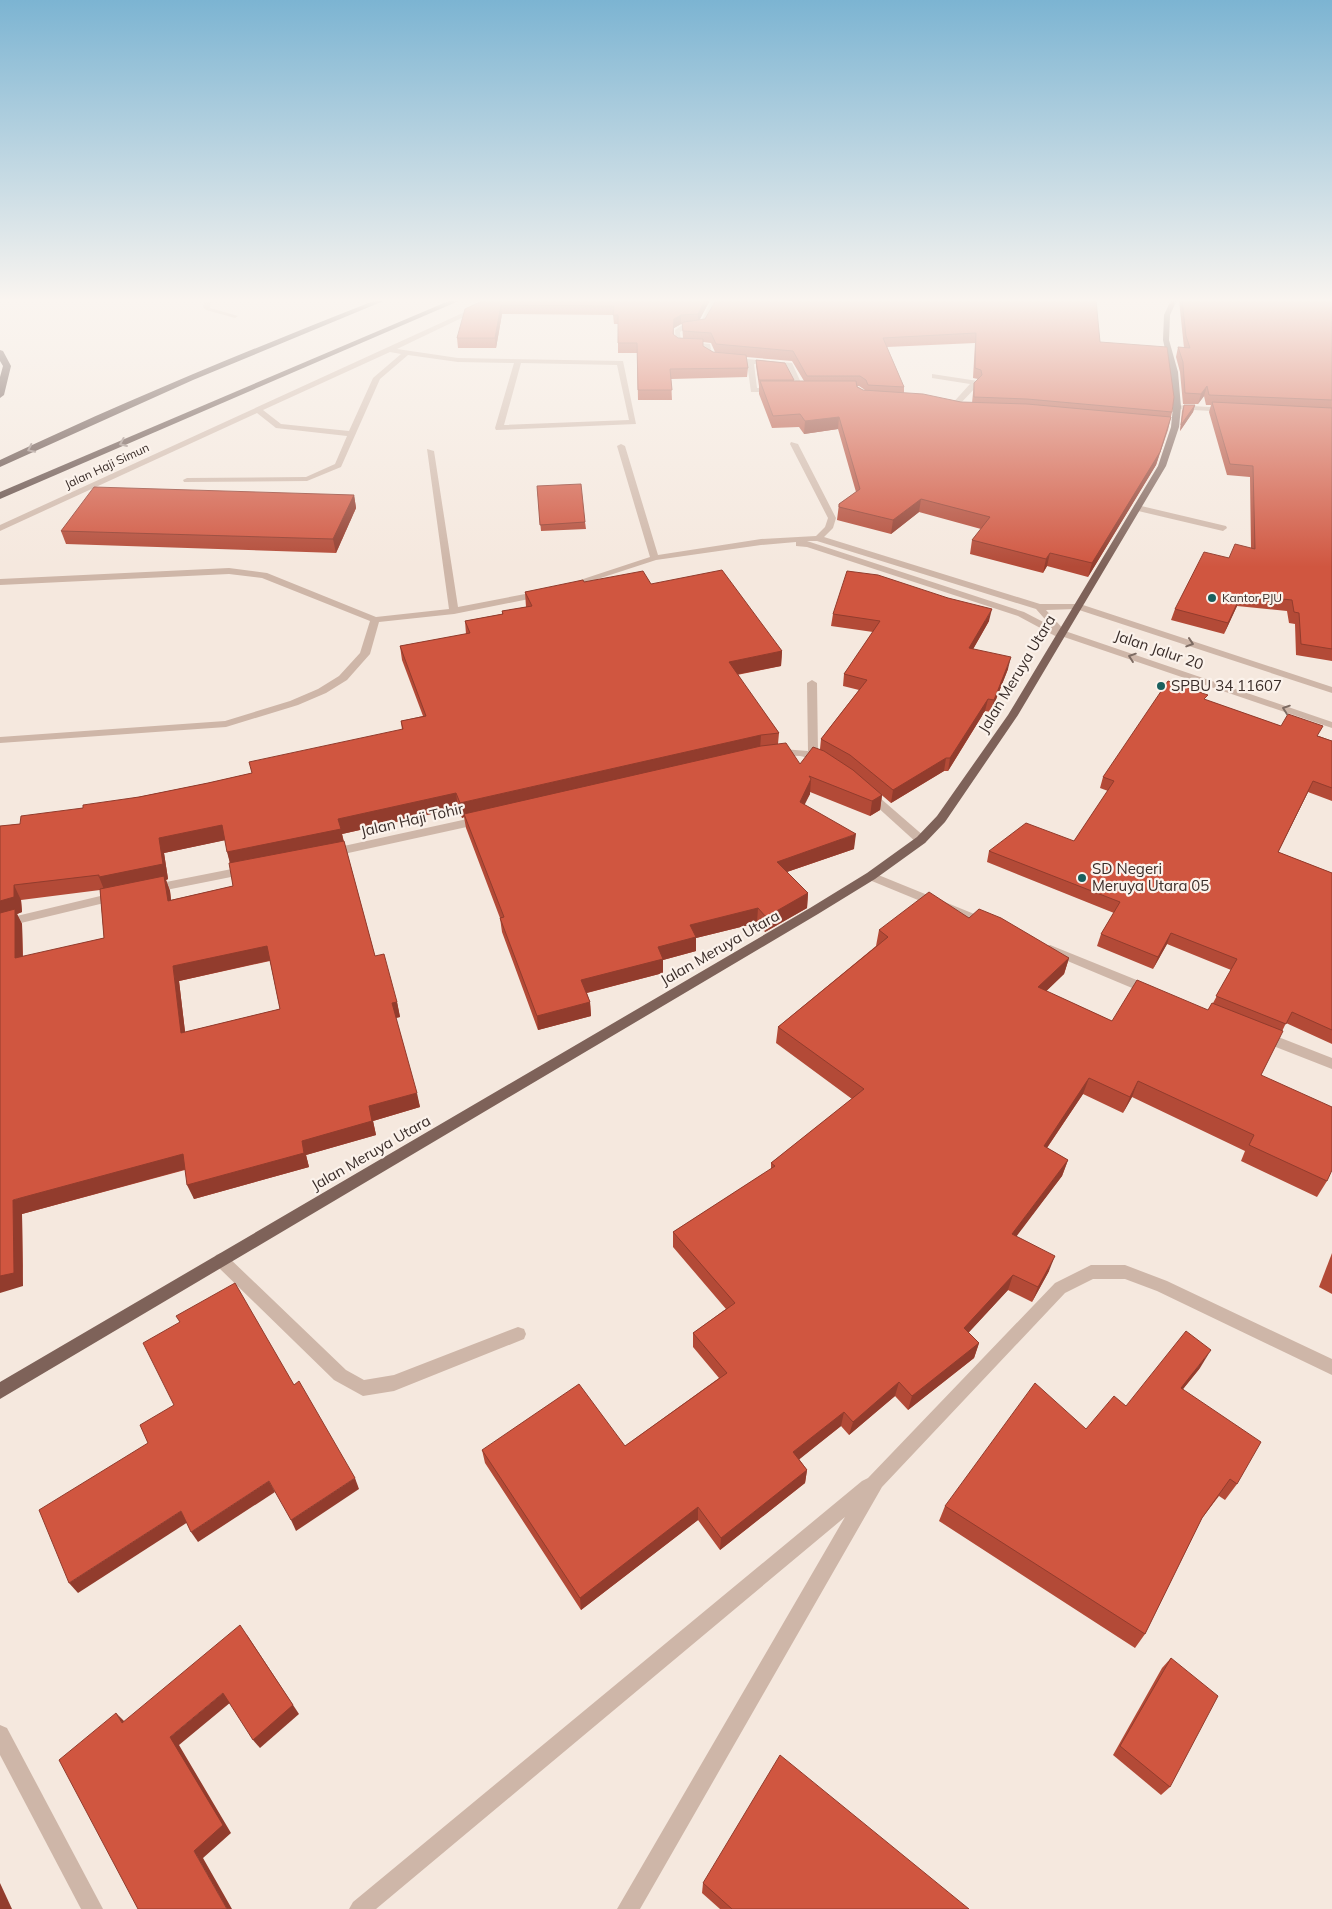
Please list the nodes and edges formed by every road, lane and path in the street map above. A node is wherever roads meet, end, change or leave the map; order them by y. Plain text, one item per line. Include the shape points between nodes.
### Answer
1 (164, 389) edge
2 (249, 389) edge
3 (303, 389) edge
4 (372, 389) edge
5 (510, 389) edge
6 (626, 389) edge
7 (754, 389) edge
8 (969, 389) edge
9 (1175, 389) edge
10 (783, 390) edge
11 (792, 390) edge
12 (802, 390) joint
13 (820, 390) edge
14 (942, 407) edge
15 (1177, 407) junction
16 (258, 410) junction
17 (1236, 410) edge
18 (958, 411) junction
19 (967, 411) edge
20 (352, 434) junction
21 (794, 444) dead end
22 (621, 446) dead end
23 (430, 451) dead end
24 (0, 464) edge
25 (187, 480) dead end
26 (0, 496) edge
27 (1137, 508) junction
28 (0, 528) edge
29 (1223, 528) dead end
30 (818, 538) junction
31 (655, 558) junction
32 (636, 571) edge
33 (0, 582) edge
34 (1077, 606) junction
35 (1040, 607) junction
36 (454, 611) junction
37 (375, 620) junction
38 (1061, 634) junction
39 (812, 683) dead end
40 (1332, 690) edge
41 (1332, 725) edge
42 (0, 740) edge
43 (813, 754) junction
44 (760, 755) edge
45 (831, 764) edge
46 (860, 785) edge
47 (488, 818) edge
48 (921, 840) junction
49 (316, 856) edge
50 (258, 867) edge
51 (871, 876) junction
52 (0, 924) edge
53 (1000, 929) edge
54 (1037, 944) edge
55 (1157, 993) edge
56 (1249, 1030) edge
57 (1332, 1064) edge
58 (222, 1260) junction
59 (518, 1334) dead end
60 (1332, 1367) edge
61 (0, 1391) edge
62 (876, 1481) junction
63 (0, 1735) edge
64 (92, 1909) edge
65 (360, 1909) edge
66 (628, 1909) edge

1 -> 24 highway
2 -> 26 highway
3 - 16 street, Jalan Haji Simun
4 - 20 street
5 - 6 street via 499,428 633,422
7 - 10 street
8 - 18 street via 954,406
9 - 15 main road, Jalan Meruya Utara
11 - 12 street
12 - 13 street
14 - 18 street
15 - 17 street
15 - 27 main road, Jalan Meruya Utara via 1162,466
16 - 20 street via 279,426
16 - 28 street, Jalan Haji Simun
18 - 19 street
20 - 25 street via 338,465 307,479
21 - 30 street via 832,518 829,528
22 - 31 street
23 - 36 street
27 - 29 street
27 - 34 main road, Jalan Meruya Utara
30 - 31 street via 760,542
30 - 35 street
31 - 36 street via 555,590
32 - 38 street, Jalan Jalur 20 via 674,559 777,543 808,544 1021,614
33 - 37 street via 250,572
34 - 35 street, Jalan Jalur 20
34 - 38 main road, Jalan Meruya Utara
34 -> 40 street, Jalan Jalur 20
35 - 38 street
36 - 37 street
37 - 42 street via 372,638 364,654 343,678 294,703 226,724
41 -> 38 street, Jalan Jalur 20
38 - 48 main road, Jalan Meruya Utara via 1013,715 941,819
39 - 43 street
43 - 44 street via 788,751
43 - 45 street
46 - 48 street
47 - 49 street, Jalan Haji Tohir
48 - 51 main road, Jalan Meruya Utara
50 - 52 street via 84,902
51 - 53 street
51 - 58 main road, Jalan Meruya Utara
54 - 55 street
56 - 57 street
58 - 59 street via 340,1375 362,1388 394,1383
58 - 61 main road, Jalan Meruya Utara
60 - 62 street via 1162,1286 1125,1272 1091,1272 1060,1288
62 - 65 street
62 - 66 street
63 - 64 street

